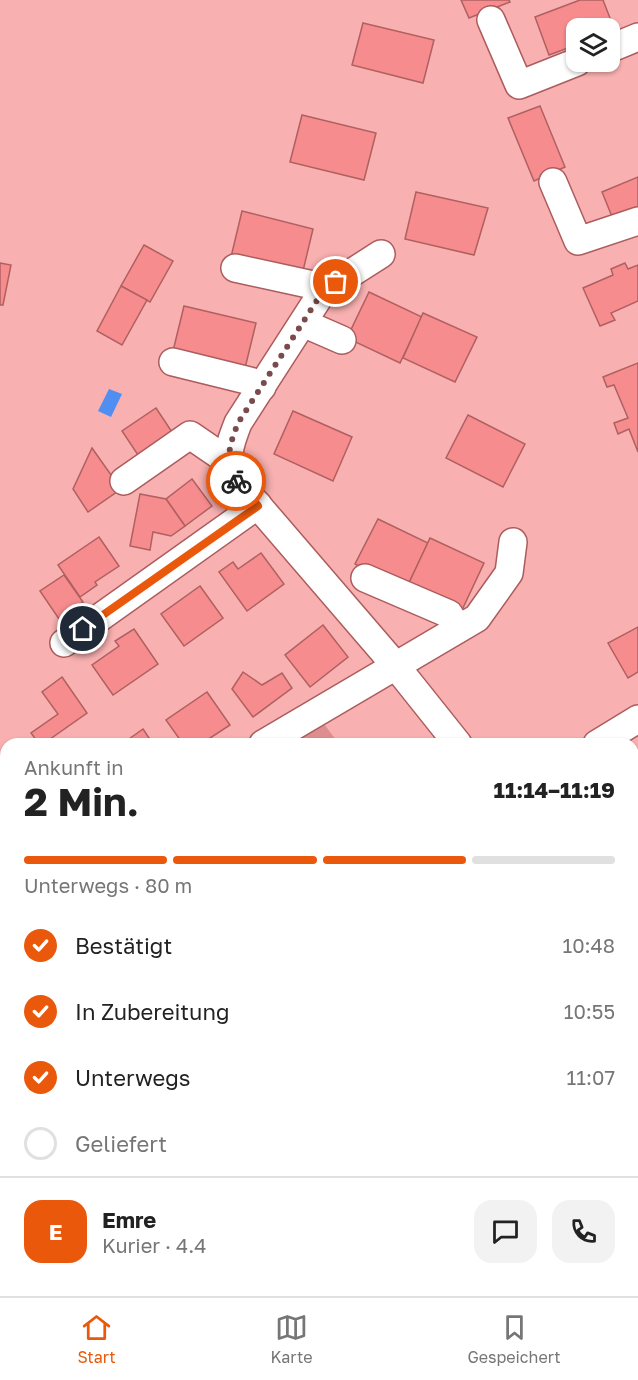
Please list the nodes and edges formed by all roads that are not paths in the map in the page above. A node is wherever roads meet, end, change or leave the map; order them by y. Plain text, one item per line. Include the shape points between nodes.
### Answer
1 (491, 20) dead end
2 (638, 37) edge
3 (620, 44) edge
4 (566, 66) edge
5 (553, 182) dead end
6 (638, 220) edge
7 (381, 254) dead end
8 (235, 268) dead end
9 (323, 291) junction
10 (303, 323) junction
11 (342, 340) dead end
12 (173, 362) dead end
13 (262, 387) junction
14 (228, 461) junction
15 (124, 482) dead end
16 (258, 506) junction
17 (513, 542) dead end
18 (365, 578) dead end
19 (458, 628) junction
20 (64, 643) dead end
21 (395, 665) junction
22 (638, 719) edge
23 (273, 738) edge
24 (453, 738) edge
25 (607, 738) edge

1 - 4 street via 519,85
2 - 3 street
5 - 6 street via 578,241
7 - 9 street
8 - 9 street via 313,285
9 - 10 street
10 - 11 street
10 - 13 street
12 - 13 street
13 - 14 street via 238,423
14 - 15 street via 190,435
14 - 16 street via 236,480
16 - 20 street
16 - 21 street
17 - 19 street via 509,573 477,618
18 - 19 street via 449,614
19 - 21 street
21 - 23 street
21 - 24 street
22 - 25 street

